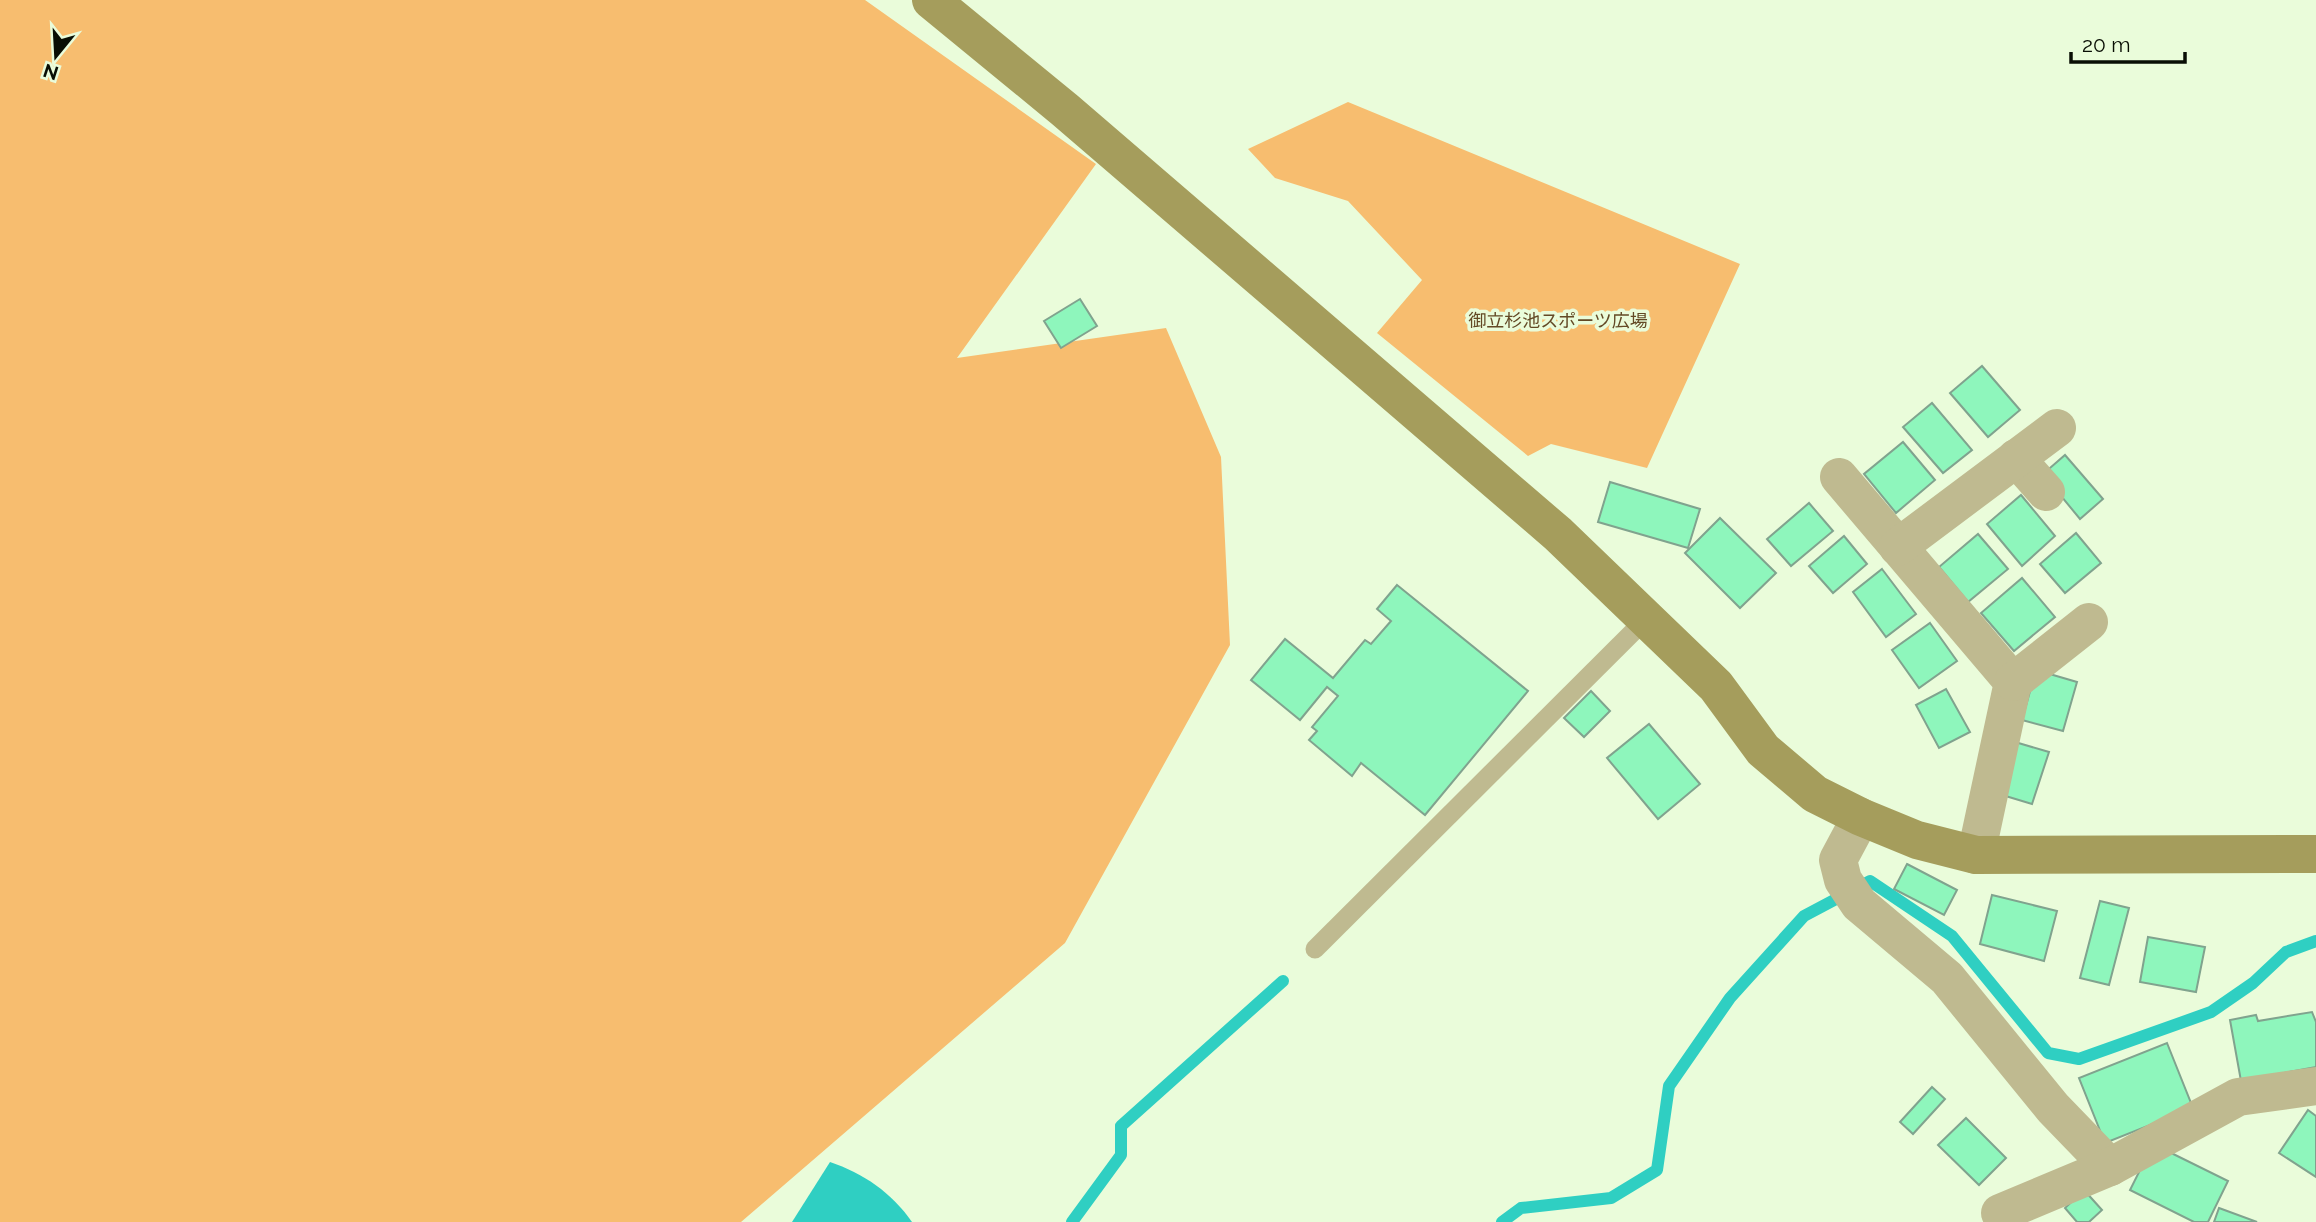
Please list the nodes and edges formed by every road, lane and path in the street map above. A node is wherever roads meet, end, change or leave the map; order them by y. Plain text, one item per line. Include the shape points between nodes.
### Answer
1 (931, 0) edge
2 (2057, 428) dead end
3 (2016, 458) junction
4 (1839, 477) dead end
5 (2046, 492) dead end
6 (1898, 547) junction
7 (1647, 618) junction
8 (2089, 622) dead end
9 (2013, 682) junction
10 (1861, 817) junction
11 (2316, 854) edge
12 (1976, 855) junction
13 (1315, 949) dead end
14 (2316, 1086) edge
15 (2109, 1167) junction
16 (2000, 1213) dead end

1 - 7 street via 1066,110 1558,534
2 - 3 street
3 - 5 street
3 - 6 street
4 - 6 street
6 - 9 street
7 - 10 street via 1716,686 1763,750 1815,794
7 - 13 lane
8 - 9 street
9 - 12 street
10 - 12 street
10 - 15 street via 1838,860 1851,892 1947,978 2053,1108
11 - 12 street
14 - 15 street via 2238,1097
15 - 16 street

